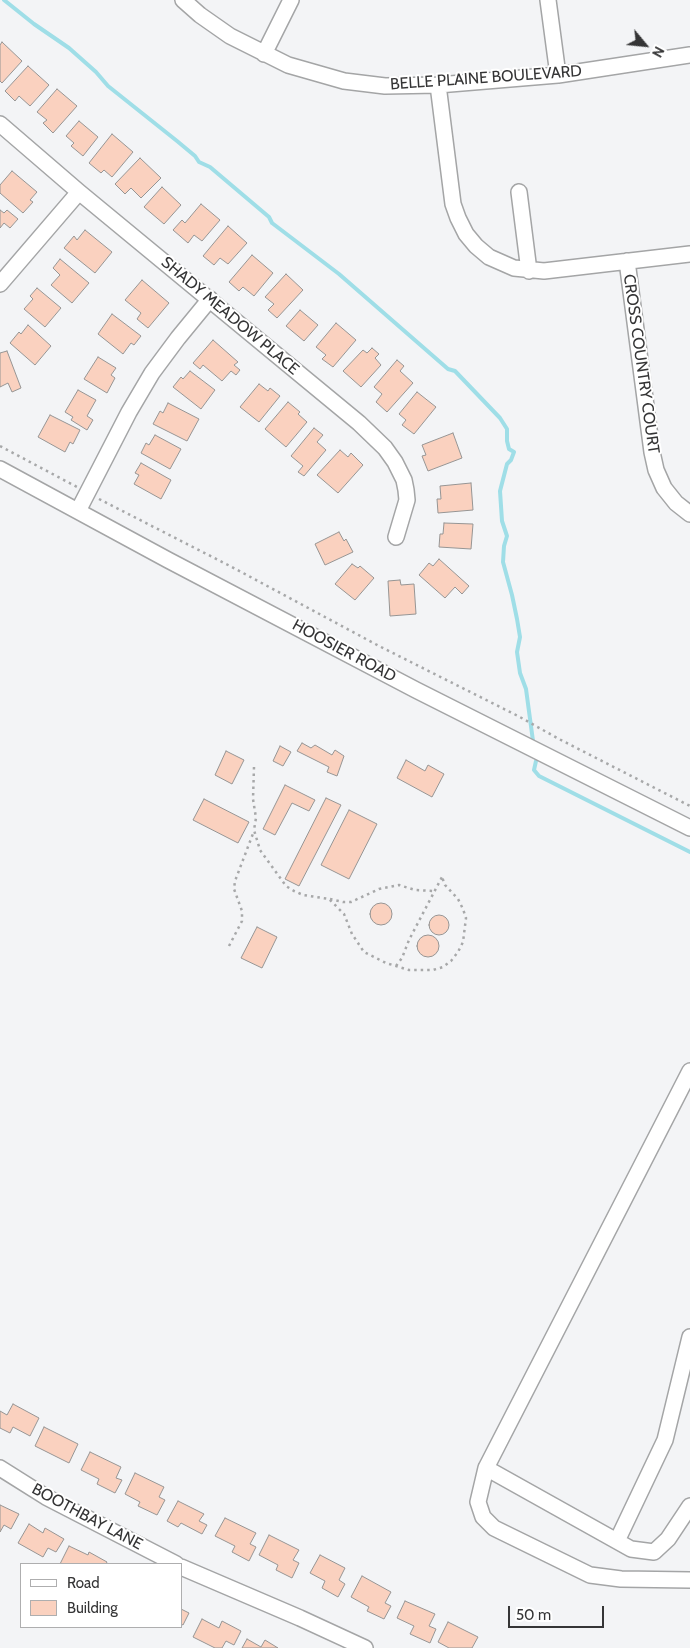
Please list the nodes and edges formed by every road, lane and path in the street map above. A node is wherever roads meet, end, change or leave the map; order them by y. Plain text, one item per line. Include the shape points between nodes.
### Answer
1 (183, 0) edge
2 (291, 0) edge
3 (548, 0) edge
4 (264, 54) junction
5 (690, 55) edge
6 (558, 75) junction
7 (438, 85) junction
8 (0, 124) edge
9 (79, 192) junction
10 (519, 192) dead end
11 (690, 254) edge
12 (627, 261) junction
13 (529, 271) junction
14 (0, 284) edge
15 (210, 299) junction
16 (0, 446) edge
17 (0, 469) edge
18 (87, 493) junction
19 (78, 511) junction
20 (690, 514) edge
21 (396, 537) dead end
22 (254, 767) dead end
23 (690, 806) edge
24 (690, 828) edge
25 (254, 830) junction
26 (434, 892) junction
27 (329, 899) junction
28 (230, 946) dead end
29 (396, 966) junction
30 (690, 1071) edge
31 (690, 1337) edge
32 (0, 1468) edge
33 (486, 1468) junction
34 (690, 1506) edge
35 (617, 1541) junction
36 (174, 1563) edge
37 (182, 1567) edge
38 (690, 1580) edge
39 (365, 1648) edge

1 - 4 street, BELLE PLAINE BOULEVARD via 230,36
2 - 4 street
3 - 6 street
4 - 7 street, BELLE PLAINE BOULEVARD via 288,65 344,81 385,86
5 - 6 street, BELLE PLAINE BOULEVARD
6 - 7 street, BELLE PLAINE BOULEVARD
7 - 13 street via 458,218 466,234 489,257
8 - 9 street, SHADY MEADOW PLACE
9 - 14 street
9 - 15 street, SHADY MEADOW PLACE
10 - 13 street
11 - 12 street
12 - 13 street
12 - 20 street, CROSS COUNTRY COURT via 652,452 664,488
15 - 18 street via 152,374
15 - 21 street, SHADY MEADOW PLACE via 385,448 398,468 406,490 407,500
16 - 18 path
17 - 19 street, HOOSIER ROAD
18 - 19 street
18 - 23 path
19 - 24 street, HOOSIER ROAD via 416,690
22 - 25 path
25 - 27 path via 260,850 286,886 303,895
25 - 28 path via 235,881 242,920
26 - 27 path via 399,885 380,889 351,902
26 - 29 path
26 - 29 path via 442,877 464,909 466,927 458,952 447,964 433,970 409,970
27 - 29 path via 344,914 364,952
30 - 33 street
31 - 35 street via 665,1440
32 - 36 street, BOOTHBAY LANE via 46,1497
33 - 35 street
33 - 38 street via 478,1502 483,1517 494,1528 590,1575
34 - 35 street via 668,1540 654,1552 631,1549
37 - 39 street

